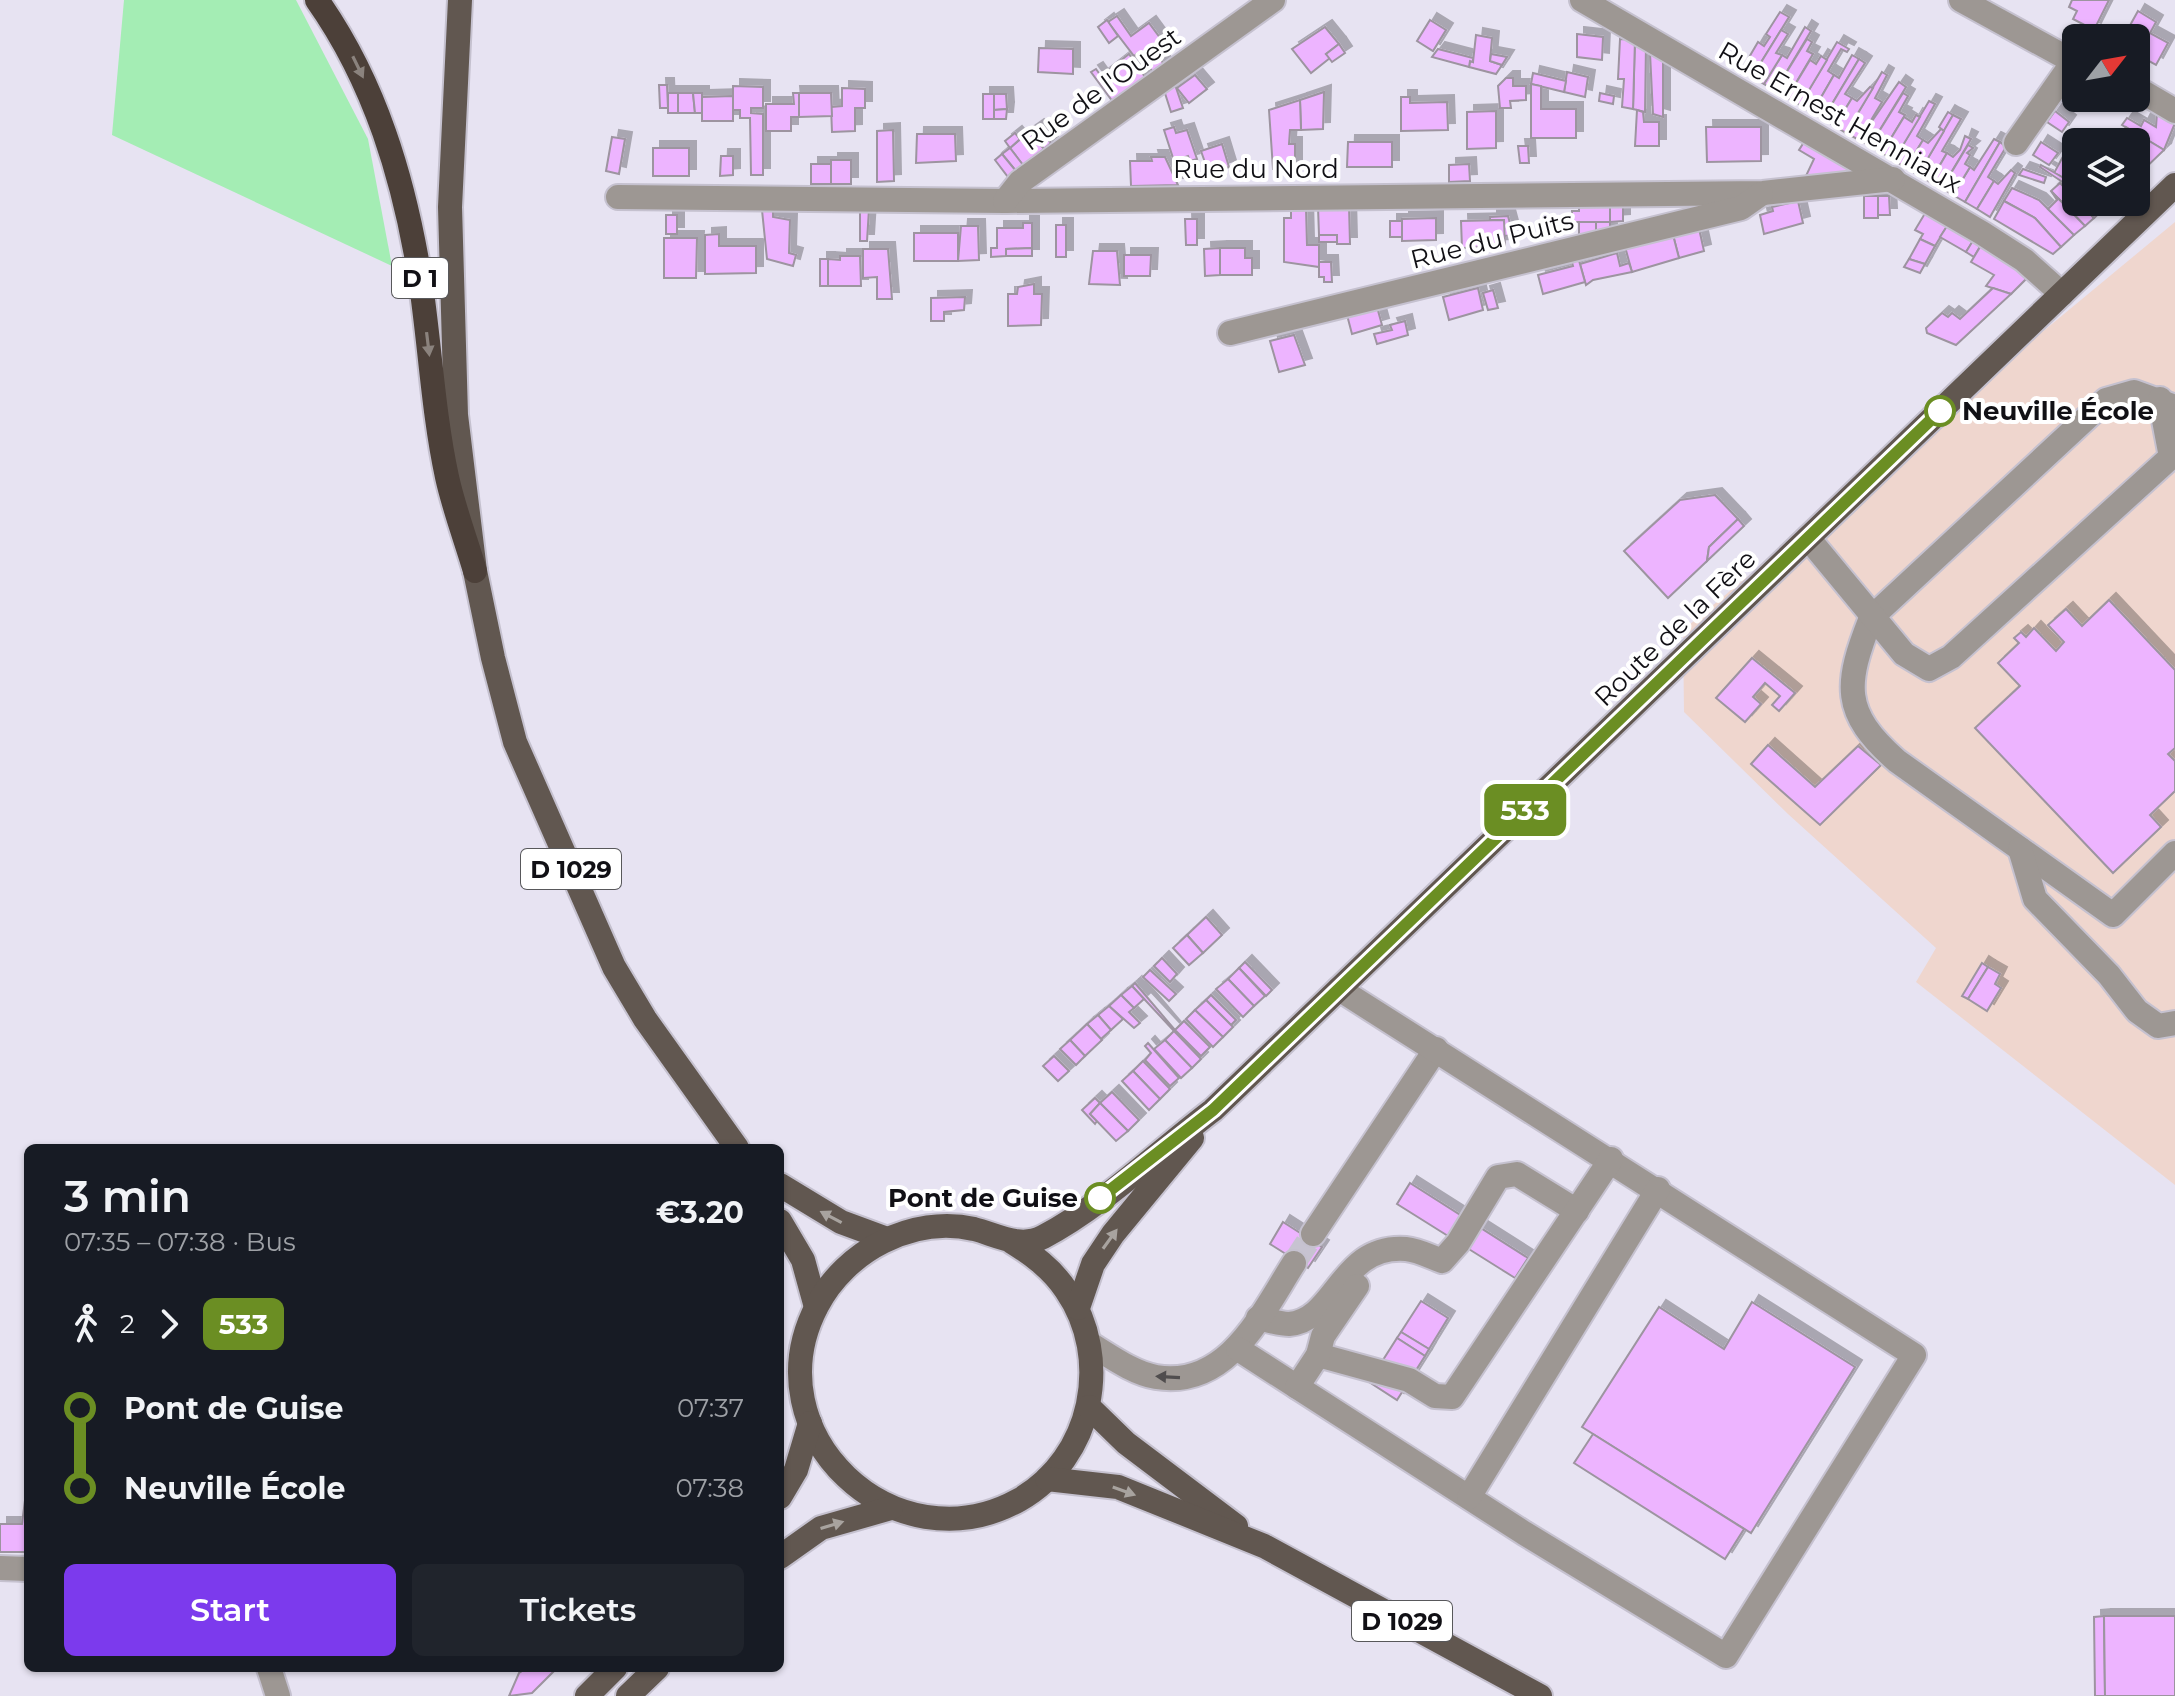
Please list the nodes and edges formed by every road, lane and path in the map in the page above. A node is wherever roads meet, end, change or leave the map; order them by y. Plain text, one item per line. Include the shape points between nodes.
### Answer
1 (317, 0) edge
2 (460, 0) edge
3 (1273, 0) edge
4 (1582, 0) edge
5 (1961, 0) edge
6 (2062, 55) edge
7 (2062, 79) edge
8 (2150, 96) edge
9 (2175, 111) edge
10 (2016, 143) dead end
11 (1893, 179) junction
12 (2175, 185) edge
13 (1763, 193) junction
14 (618, 197) dead end
15 (1005, 201) junction
16 (2062, 294) junction
17 (1230, 333) dead end
18 (2167, 403) edge
19 (1808, 538) junction
20 (475, 571) junction
21 (1871, 618) junction
22 (2020, 849) junction
23 (2175, 853) edge
24 (1339, 989) junction
25 (2175, 1023) edge
26 (1436, 1049) junction
27 (1213, 1110) junction
28 (736, 1144) edge
29 (1611, 1159) junction
30 (784, 1187) edge
31 (1658, 1189) junction
32 (1577, 1211) junction
33 (784, 1228) edge
34 (1313, 1234) tunnel mouth
35 (887, 1239) junction
36 (1012, 1242) junction
37 (1381, 1251) junction
38 (1294, 1263) tunnel mouth
39 (816, 1307) junction
40 (1078, 1308) junction
41 (1258, 1318) junction
42 (1090, 1344) junction
43 (1238, 1349) junction
44 (1318, 1355) junction
45 (1297, 1387) junction
46 (1089, 1407) junction
47 (810, 1423) junction
48 (1047, 1479) junction
49 (784, 1490) edge
50 (1469, 1497) junction
51 (891, 1508) junction
52 (1264, 1546) junction
53 (784, 1554) edge
54 (0, 1568) edge
55 (24, 1569) edge
56 (270, 1672) edge
57 (611, 1672) edge
58 (653, 1672) edge
59 (278, 1696) edge
60 (587, 1696) edge
61 (628, 1696) edge
62 (1540, 1696) edge

1 -> 20 highway, D 1 via 369,89 396,170 419,276 447,478
2 - 20 main road, D 1029 via 450,207 453,345 461,472
3 - 15 street, Rue de l'Ouest via 1020,182
4 - 11 street, Rue Ernest Henniaux
5 - 6 street
7 - 10 street
8 - 9 street
11 - 13 street, Rue du Nord
11 - 16 street, Rue Ernest Henniaux via 2024,260
12 - 16 main road, Route de la Fère
13 - 15 street, Rue du Nord
13 - 17 street, Rue du Puits via 1741,208
14 - 15 street, Rue du Nord
16 - 19 main road, Route de la Fère
18 - 21 street via 2134,392 2106,400
18 - 21 street via 2171,457 1951,657 1929,669 1904,654
19 - 21 street
19 - 24 main road, Route de la Fère
20 - 28 main road, D 1029 via 515,742 614,967 645,1019
21 - 22 street via 1856,655 1850,691 1856,715 1871,738
22 - 23 street via 2113,915
22 - 25 street via 2035,899 2137,1011 2158,1026
24 - 26 street
24 - 27 main road, Route de la Fère
26 - 29 street
26 - 34 street
27 - 36 main road, Route de la Fère via 1041,1239
40 -> 27 main road, Route de la Fère via 1093,1264 1113,1234
29 - 31 street
29 - 32 street
35 -> 30 main road via 841,1222
31 - 50 street
31 - 50 street via 1914,1355 1726,1656
32 - 37 street via 1517,1174 1498,1177 1442,1261 1408,1249
32 - 44 street via 1452,1397 1435,1396 1409,1380
33 - 39 main road via 803,1260
35 - 36 main road via 928,1228 957,1228
35 - 39 main road via 846,1267
36 - 40 main road via 1050,1270
37 - 41 street via 1351,1268 1310,1315 1290,1324
37 - 44 street via 1323,1336
38 - 41 street
39 - 47 main road via 801,1364
40 - 42 main road
41 - 43 street
43 -> 42 street via 1185,1378 1155,1377
42 - 46 main road
43 - 45 street
44 - 45 street
45 - 50 street
46 - 48 main road via 1066,1458
46 - 52 main road, D 1029 via 1126,1443
47 - 49 main road
47 - 51 main road via 841,1474
48 - 51 main road via 990,1513 957,1519
48 -> 52 main road, D 1029 via 1118,1487
53 -> 51 main road via 821,1528
52 - 62 main road, D 1029
54 - 55 street
56 - 59 street
57 - 60 main road
58 - 61 main road

